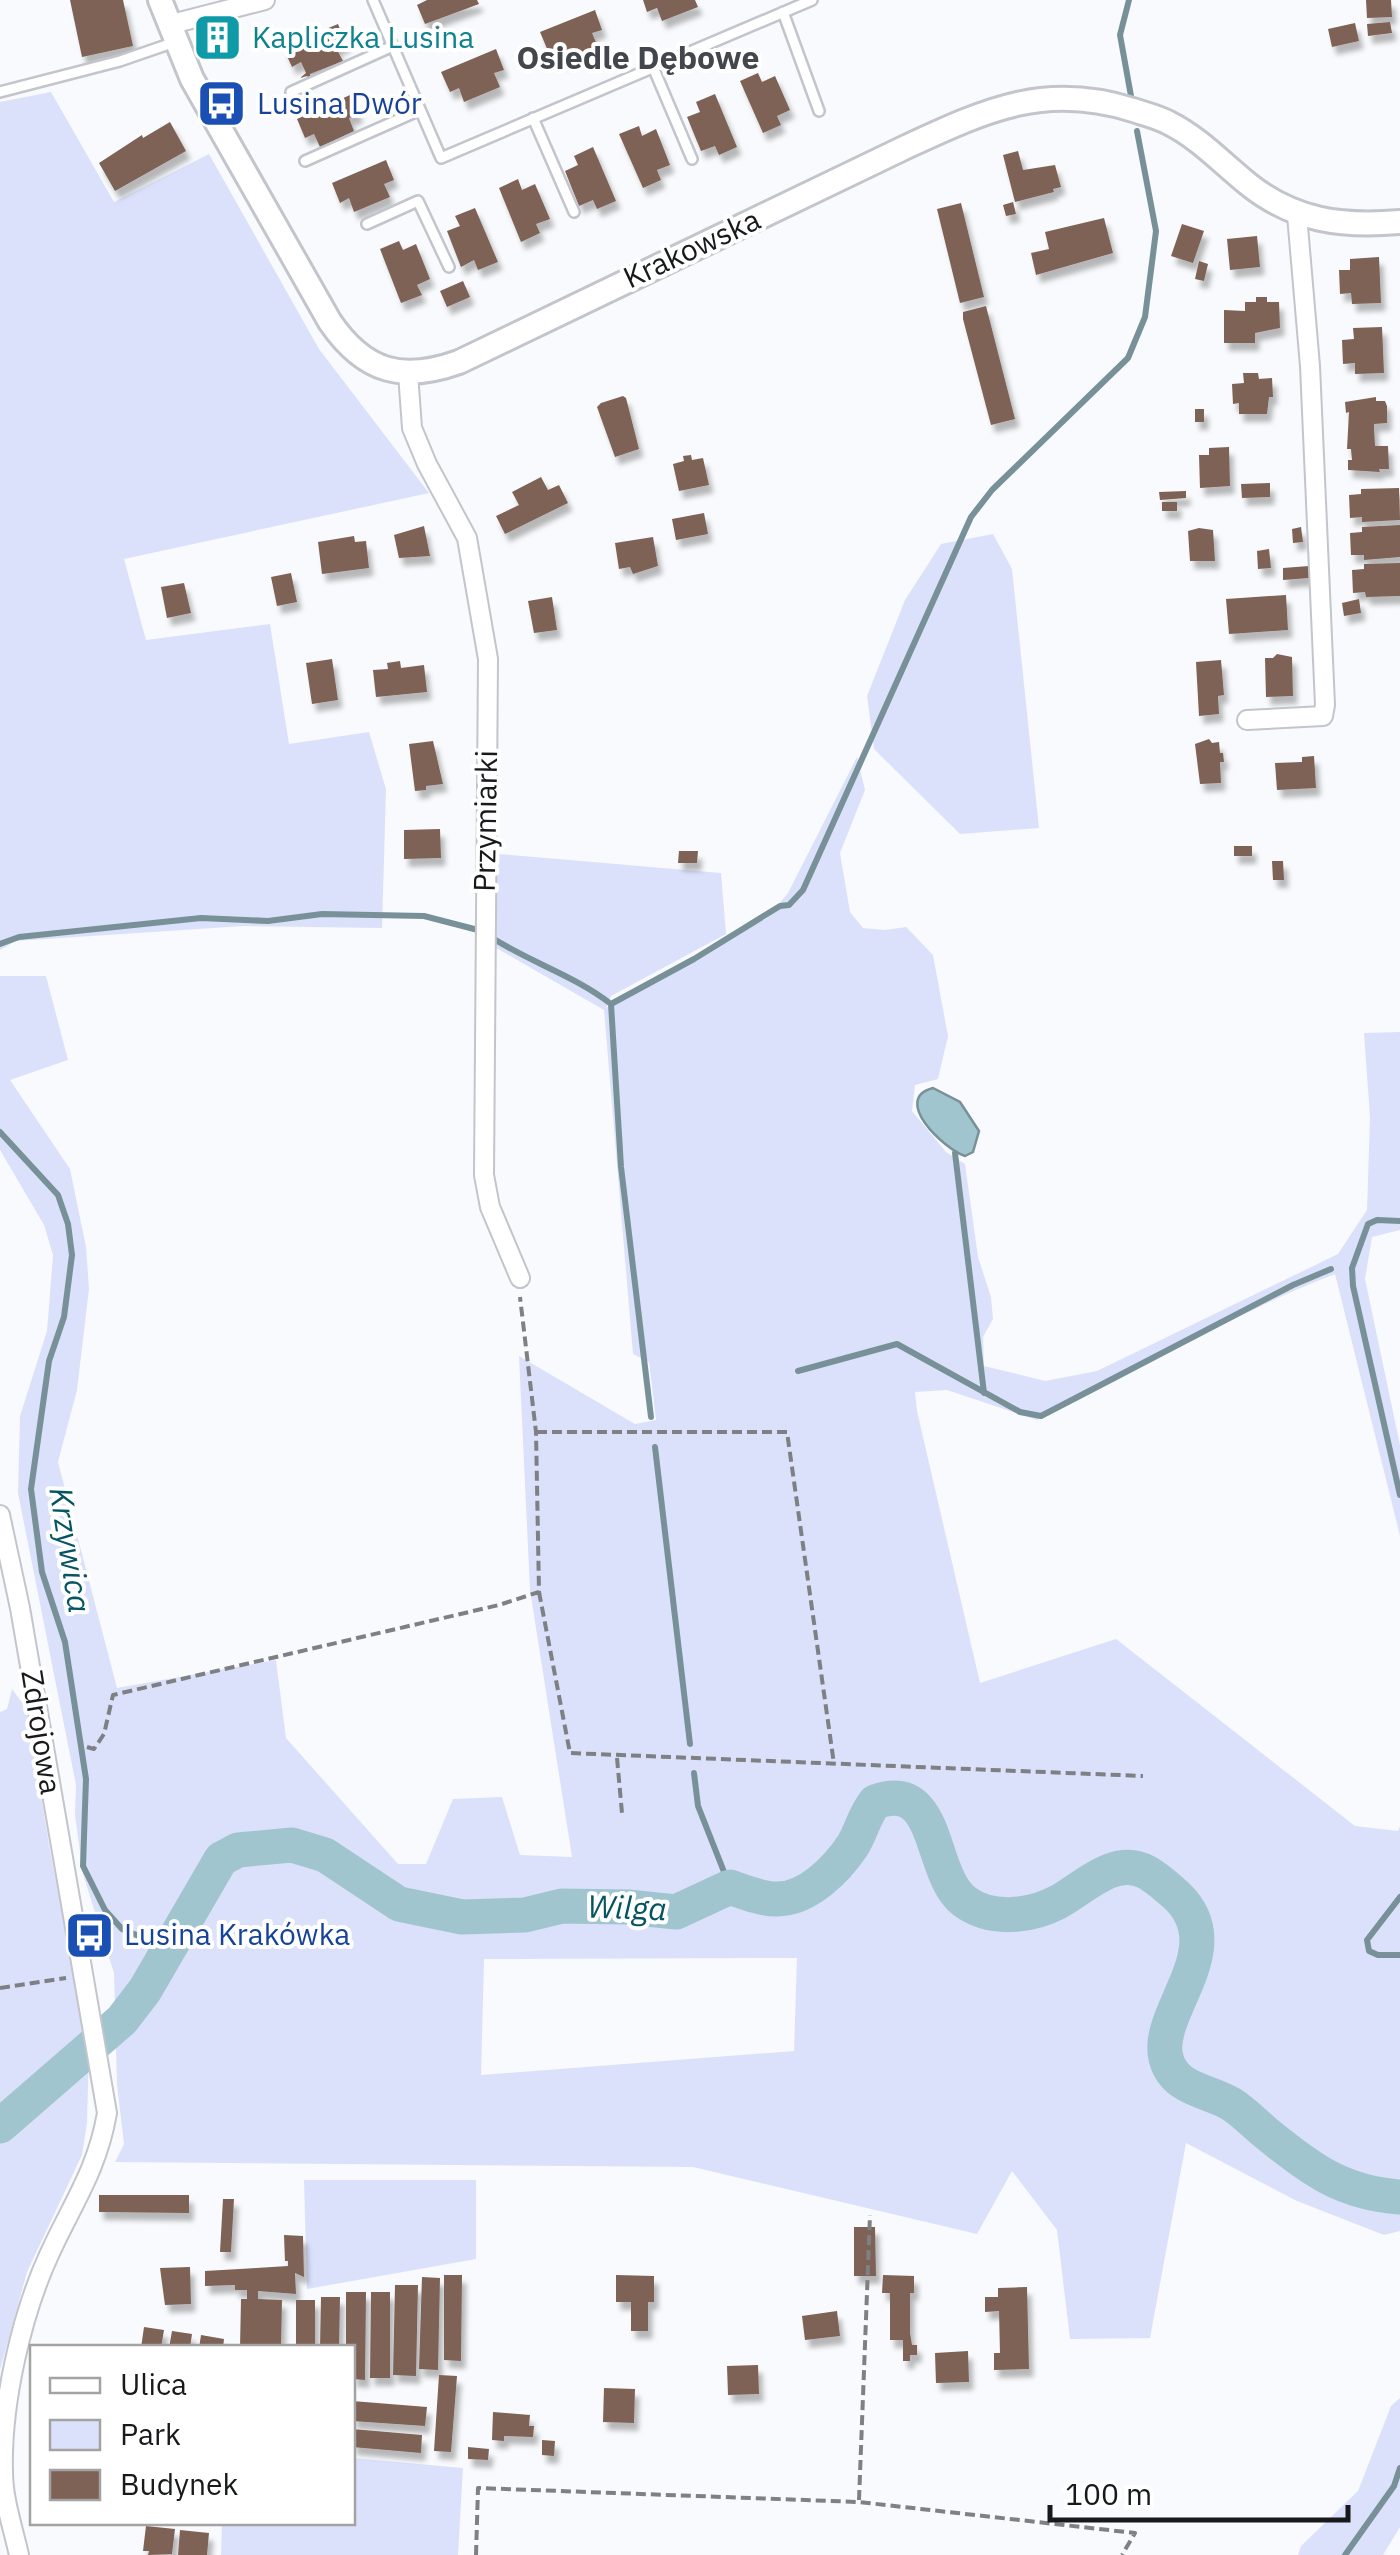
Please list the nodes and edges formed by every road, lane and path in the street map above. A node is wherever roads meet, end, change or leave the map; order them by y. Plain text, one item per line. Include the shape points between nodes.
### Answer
1 (160, 0) edge
2 (265, 0) edge
3 (372, 0) edge
4 (812, 0) edge
5 (783, 12) junction
6 (172, 34) junction
7 (392, 46) junction
8 (653, 67) junction
9 (0, 92) edge
10 (290, 92) dead end
11 (420, 110) junction
12 (819, 111) dead end
13 (533, 118) junction
14 (692, 159) dead end
15 (305, 161) dead end
16 (574, 212) dead end
17 (1297, 215) junction
18 (1400, 222) edge
19 (367, 224) dead end
20 (449, 268) dead end
21 (408, 373) junction
22 (1248, 720) dead end
23 (520, 1278) joint
24 (536, 1432) junction
25 (0, 1515) edge
26 (540, 1592) junction
27 (87, 1747) dead end
28 (617, 1755) junction
29 (834, 1764) junction
30 (1143, 1776) dead end
31 (622, 1812) dead end
32 (86, 1976) junction
33 (0, 1988) edge
34 (870, 2215) dead end
35 (859, 2502) junction
36 (20, 2555) edge
37 (476, 2555) edge
38 (1122, 2555) edge

1 - 6 street
2 - 6 street
3 - 7 lane
4 - 5 lane
5 - 8 lane
5 - 12 lane
6 - 9 lane via 120,61
6 - 21 street via 330,322 370,363
7 - 10 lane
7 - 11 lane
8 - 13 lane
8 - 14 lane
11 - 13 lane via 441,158
11 - 15 lane
13 - 16 lane
17 - 18 street, Krakowska
17 - 21 street, Krakowska via 1169,123 1087,98 1015,102 906,147 460,362
17 - 22 street via 1325,705 1323,716
19 - 20 lane via 418,201
21 - 23 street, Przymiarki via 412,428 467,538 488,659 484,1175
23 - 24 path
24 - 26 path
24 - 29 path via 787,1432
25 - 32 street, Zdrojowa
26 - 27 path via 113,1694 104,1734 94,1748
26 - 28 path via 570,1753
28 - 29 path
28 - 31 path
29 - 30 path
32 - 33 path
32 - 36 street, Zdrojowa via 107,2113 93,2170 30,2304 11,2376 2,2473
34 - 35 path
35 - 37 path via 478,2488
35 - 38 path via 1135,2533

